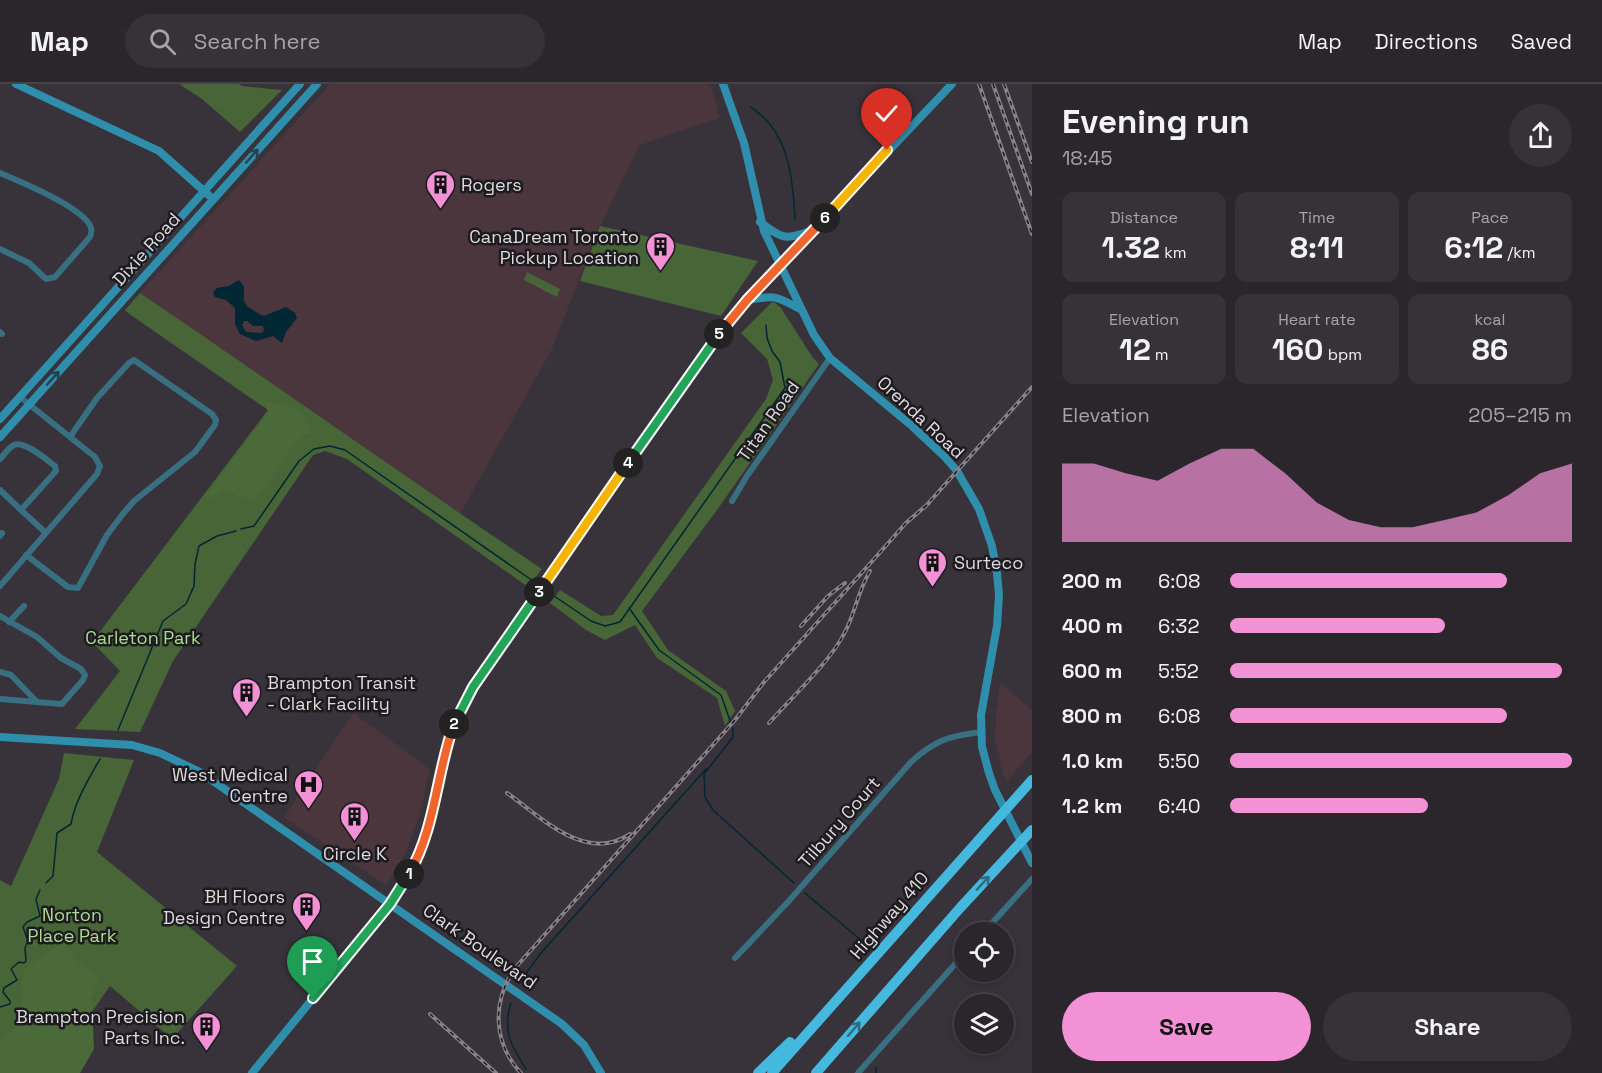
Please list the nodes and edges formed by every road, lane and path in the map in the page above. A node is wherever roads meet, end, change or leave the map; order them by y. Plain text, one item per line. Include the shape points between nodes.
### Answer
1 (16, 84) edge
2 (300, 84) edge
3 (317, 84) edge
4 (723, 84) edge
5 (952, 84) edge
6 (0, 172) edge
7 (204, 190) junction
8 (213, 199) junction
9 (760, 222) junction
10 (813, 230) junction
11 (0, 249) edge
12 (780, 266) junction
13 (747, 300) junction
14 (801, 309) junction
15 (830, 358) junction
16 (20, 397) junction
17 (29, 405) junction
18 (0, 419) edge
19 (0, 437) edge
20 (70, 437) junction
21 (0, 459) edge
22 (0, 490) edge
23 (732, 501) dead end
24 (21, 510) junction
25 (46, 533) junction
26 (26, 555) junction
27 (0, 586) edge
28 (24, 606) dead end
29 (0, 616) edge
30 (9, 622) junction
31 (0, 672) edge
32 (0, 699) edge
33 (37, 702) junction
34 (981, 732) junction
35 (0, 737) edge
36 (1030, 782) edge
37 (1032, 830) edge
38 (1032, 862) edge
39 (1032, 879) edge
40 (390, 904) junction
41 (993, 922) edge
42 (735, 958) dead end
43 (954, 965) edge
44 (821, 1017) junction
45 (252, 1073) edge
46 (601, 1073) edge
47 (758, 1073) edge
48 (772, 1073) edge
49 (817, 1073) edge
50 (858, 1073) edge

1 - 7 street via 159,151
2 - 7 street, Dixie Road
8 -> 3 street, Dixie Road
4 - 9 street, Orenda Road via 744,142
5 - 10 street
6 - 11 street via 57,199 82,217 92,231 49,279 29,263
7 - 8 street
7 - 16 street, Dixie Road
17 -> 8 street, Dixie Road
9 - 10 street via 787,238
9 - 12 street, Orenda Road
10 - 12 street
12 - 13 street
12 - 14 street, Orenda Road
13 - 14 street via 780,297
13 - 40 street via 693,370 473,687 448,742 422,848
14 - 15 street, Orenda Road
15 - 23 street, Titan Road
15 - 34 street, Orenda Road via 931,442 957,471 979,509 992,546 999,595
16 - 17 street
16 - 18 street, Dixie Road
17 - 19 street, Dixie Road
17 - 20 street
20 - 25 street via 99,460 99,470
20 - 26 street via 97,398 134,360 216,420 195,452 122,515 78,588 68,587
21 - 24 street via 12,446 21,444 55,466 56,471
22 - 24 street
24 - 25 street
25 - 26 street
26 - 27 street
28 - 30 street
29 - 30 street
30 - 33 street via 38,637 85,675 62,704
31 - 33 street via 11,675
32 - 33 street
34 - 38 street, Orenda Road via 988,773
34 - 42 street, Tilbury Court via 954,735 926,748
35 - 40 street, Clark Boulevard via 125,744 160,753 200,772
36 - 44 highway, Highway 410
49 -> 37 highway
39 - 41 street
40 - 45 street
40 - 46 street, Clark Boulevard via 562,1024 584,1045
43 - 50 street
44 - 47 highway
44 - 48 highway, Highway 410

